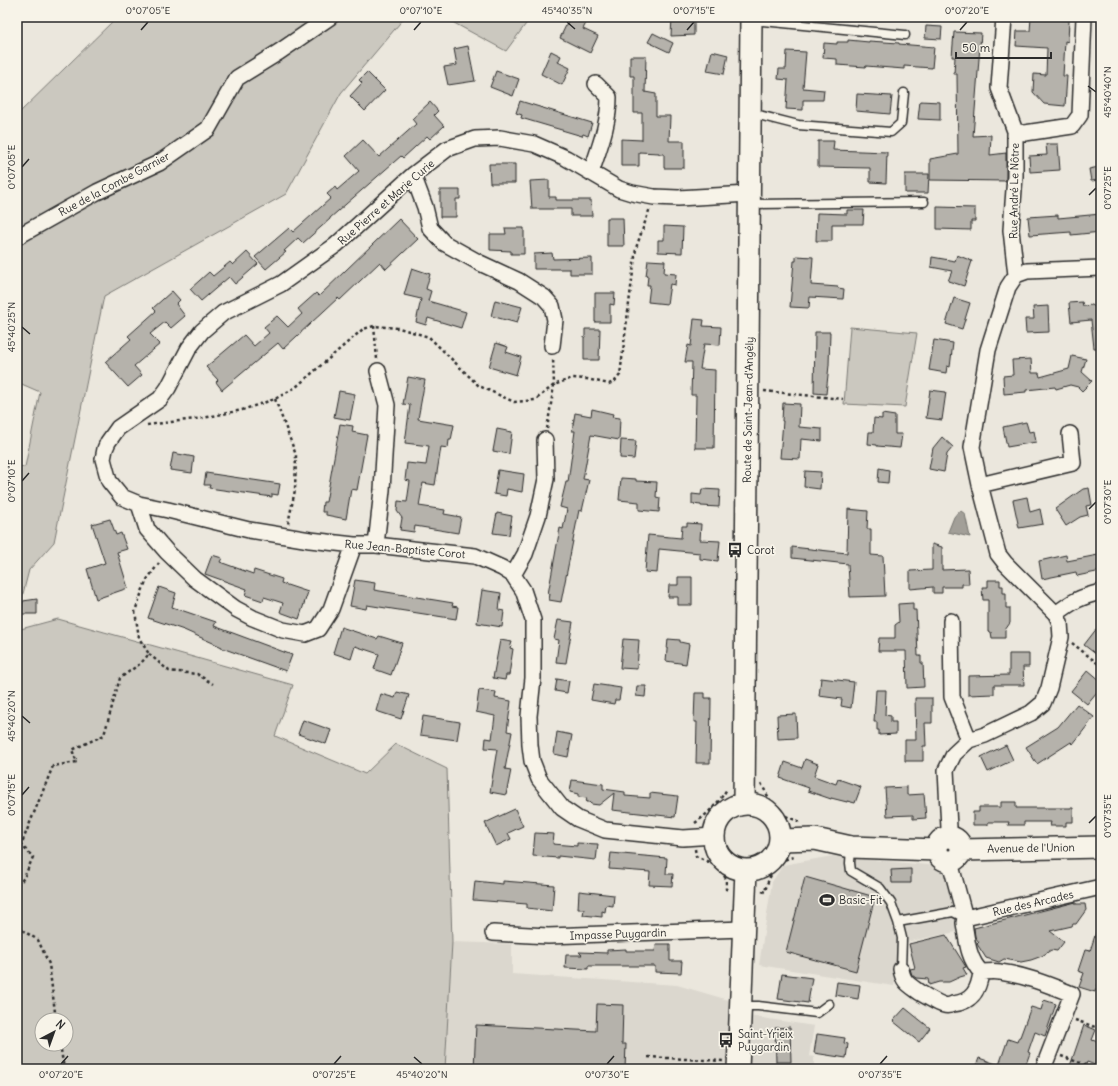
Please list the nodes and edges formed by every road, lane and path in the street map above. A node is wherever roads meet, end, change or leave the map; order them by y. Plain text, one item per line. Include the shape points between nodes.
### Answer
1 (330, 17) edge
2 (1004, 17) edge
3 (1084, 17) edge
4 (751, 19) edge
5 (905, 35) dead end
6 (596, 84) dead end
7 (904, 93) dead end
8 (750, 113) junction
9 (1015, 131) junction
10 (591, 174) junction
11 (413, 175) junction
12 (654, 197) junction
13 (750, 199) junction
14 (924, 202) dead end
15 (17, 237) edge
16 (1101, 268) edge
17 (1016, 275) junction
18 (374, 326) junction
19 (552, 346) joint
20 (378, 371) joint
21 (554, 385) junction
22 (748, 389) junction
23 (275, 399) junction
24 (843, 399) dead end
25 (133, 418) junction
26 (1070, 434) dead end
27 (545, 440) joint
28 (108, 442) joint
29 (980, 485) junction
30 (139, 504) junction
31 (286, 536) junction
32 (354, 545) junction
33 (376, 545) junction
34 (167, 552) junction
35 (512, 575) junction
36 (1101, 592) edge
37 (1056, 614) junction
38 (951, 621) dead end
39 (1061, 637) junction
40 (149, 654) junction
41 (1101, 666) edge
42 (213, 684) dead end
43 (969, 740) junction
44 (730, 786) dead end
45 (744, 804) junction
46 (791, 833) junction
47 (714, 836) junction
48 (693, 837) junction
49 (852, 847) junction
50 (1101, 847) edge
51 (949, 850) junction
52 (745, 880) junction
53 (17, 885) edge
54 (1101, 888) edge
55 (966, 918) junction
56 (898, 922) junction
57 (17, 927) edge
58 (743, 929) junction
59 (493, 934) dead end
60 (901, 969) joint
61 (981, 972) junction
62 (829, 1004) dead end
63 (740, 1006) junction
64 (55, 1012) edge
65 (1064, 1016) junction
66 (1101, 1029) edge
67 (61, 1052) edge
68 (1049, 1052) junction
69 (648, 1057) dead end
70 (738, 1066) edge
71 (64, 1069) edge
72 (1043, 1069) edge
73 (1097, 1069) edge

1 - 15 street, Rue de la Combe Garnier via 237,78 208,129 159,163 97,192
2 - 9 street, Rue André Le Nôtre via 999,88
3 - 9 street, Rue André Le Nôtre via 1080,115 1072,126 1025,133
4 - 5 lane
4 - 8 main road, Route de Saint-Jean-d'Angély
6 - 10 street via 609,97 609,110
7 - 8 lane via 901,123 891,132 798,125
8 - 13 main road, Route de Saint-Jean-d'Angély
9 - 17 street, Rue André Le Nôtre via 1011,230
10 - 11 street, Rue Pierre et Marie Curie via 566,158 534,144 500,138 475,139 447,149
10 - 12 street, Rue Pierre et Marie Curie via 619,189
11 - 19 street via 430,228 444,243 519,281 544,297 552,306 555,320
11 - 25 street, Rue Pierre et Marie Curie via 336,245 281,284 223,313 202,331 189,348 160,400
12 - 13 street, Rue Pierre et Marie Curie
12 - 21 path via 636,248 620,375 609,384 587,378 572,378
13 - 14 lane
13 - 22 main road, Route de Saint-Jean-d'Angély
16 - 17 street via 1027,271
17 - 29 street via 1008,287 988,350 972,448
18 - 20 path
18 - 21 path via 399,328 428,337 479,386 514,402 535,400
18 - 23 path via 363,329 296,387
19 - 21 path
20 - 33 street via 386,405 382,490
21 - 27 path
22 - 24 path
22 - 45 main road, Route de Saint-Jean-d'Angély
23 - 25 path via 242,410 203,418 141,426
23 - 31 path via 296,455 295,490
25 - 28 street, Rue Pierre et Marie Curie via 118,428
26 - 29 street via 1073,463
27 - 35 street via 546,479 538,516 525,554
28 - 30 street, Rue Jean-Baptiste Corot via 102,459 109,481 122,497
29 - 37 street via 998,554
30 - 31 street, Rue Jean-Baptiste Corot via 249,530
30 - 34 street via 147,529
31 - 32 street, Rue Jean-Baptiste Corot
32 - 33 street, Rue Jean-Baptiste Corot
32 - 34 street via 331,608 318,629 304,634 283,630 236,609 195,579
33 - 35 street, Rue Jean-Baptiste Corot via 475,556
34 - 40 path via 146,581 135,611 139,638
35 - 48 street, Rue Jean-Baptiste Corot via 523,590 533,620 533,678 529,716 532,761 538,779 562,808 578,819 605,830
36 - 37 street via 1070,602
37 - 39 street
38 - 43 street via 952,697
39 - 41 path
39 - 43 street via 1049,688 1042,703 1031,713
40 - 42 path via 168,671 197,674
40 - 53 path via 120,678 104,734 72,750 77,762 53,766 21,845 33,857 24,878
43 - 51 street via 954,754 946,770
44 - 48 path via 703,818 693,824
45 - 46 main road via 766,810 779,828
45 - 47 main road via 734,806 719,818
46 - 49 main road, Avenue de l'Union
46 - 52 main road via 773,858
46 - 52 path via 797,856 782,861 767,882 765,892
47 - 48 street, Rue Jean-Baptiste Corot
47 - 52 main road via 719,856 736,868
48 - 52 path via 696,856 720,870 726,879 726,889
49 - 51 main road, Avenue de l'Union
49 - 56 lane via 851,871 880,888 891,903
50 - 51 main road, Avenue de l'Union
51 - 55 street
52 - 58 main road
54 - 55 street, Rue des Arcades
55 - 56 lane via 953,912
55 - 61 street via 964,923 971,958
56 - 60 lane via 902,938
57 - 64 path via 38,940 49,964
58 - 59 street, Impasse Puygardin via 548,936
58 - 63 main road
60 - 61 street via 906,982 923,995 944,1005 958,1004 971,997 980,983
61 - 65 street via 1000,972 1017,976 1072,994
62 - 63 lane via 817,1013
63 - 70 main road
65 - 66 path
65 - 68 street
67 - 71 path
68 - 72 street
68 - 73 path
69 - 70 path

